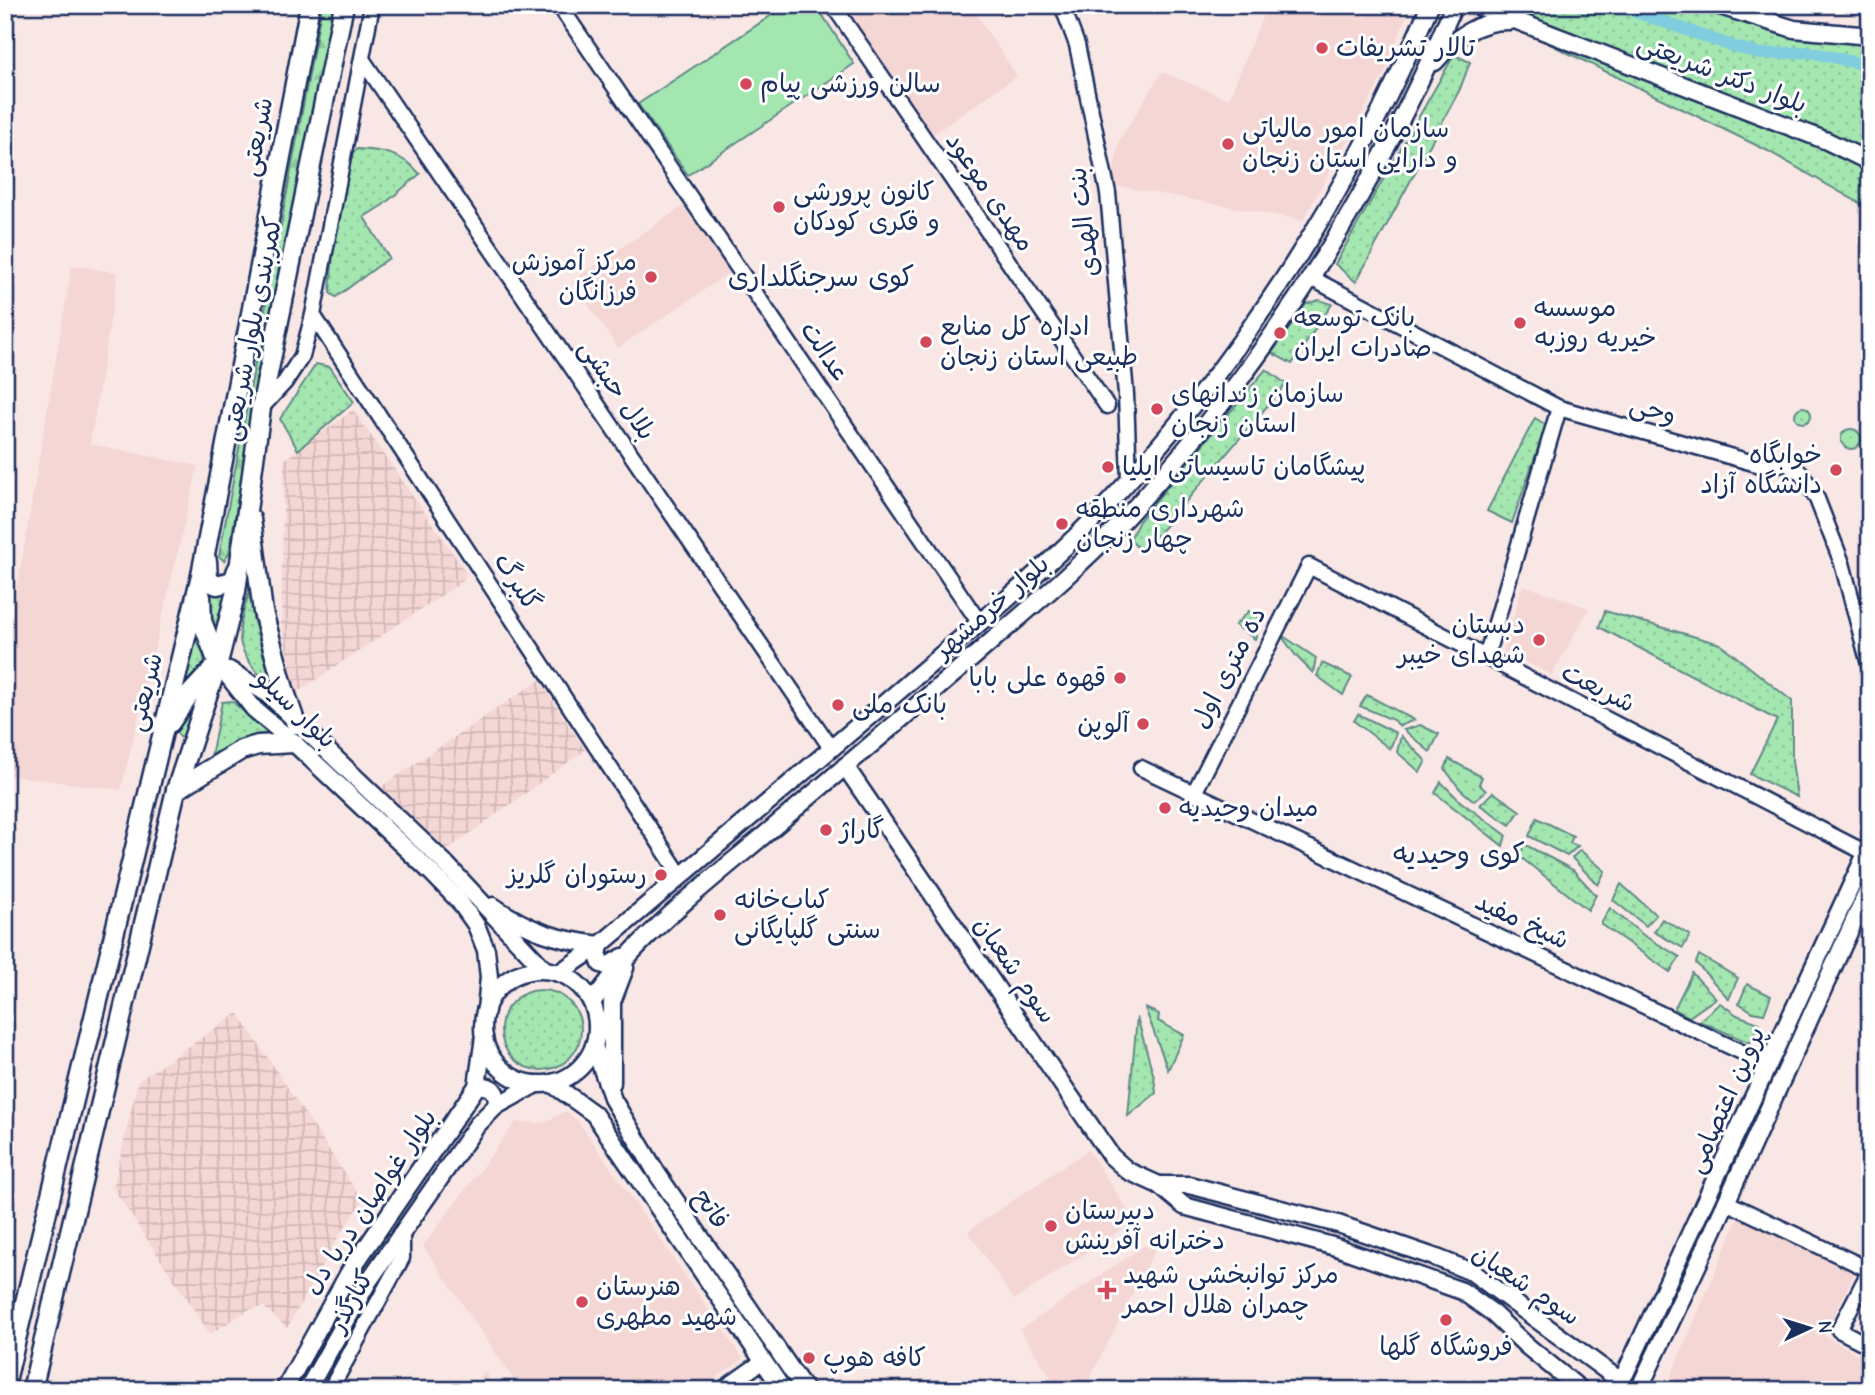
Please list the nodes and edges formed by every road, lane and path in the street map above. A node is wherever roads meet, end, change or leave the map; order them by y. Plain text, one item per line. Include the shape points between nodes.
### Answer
1 (310, 5) edge
2 (344, 5) edge
3 (372, 5) edge
4 (559, 5) edge
5 (833, 5) edge
6 (1062, 5) edge
7 (1430, 5) edge
8 (1454, 5) edge
9 (1476, 5) edge
10 (1503, 5) edge
11 (1717, 5) edge
12 (1516, 21) junction
13 (1870, 36) edge
14 (362, 59) junction
15 (1423, 75) junction
16 (1870, 162) edge
17 (1311, 278) junction
18 (313, 315) junction
19 (1107, 406) dead end
20 (261, 408) junction
21 (1559, 408) junction
22 (1129, 479) junction
23 (248, 499) junction
24 (211, 523) junction
25 (239, 564) junction
26 (1309, 566) joint
27 (201, 575) junction
28 (979, 622) junction
29 (1486, 657) junction
30 (218, 663) junction
31 (1870, 668) edge
32 (268, 694) junction
33 (254, 709) junction
34 (296, 724) junction
35 (162, 737) junction
36 (294, 743) junction
37 (831, 748) junction
38 (190, 751) junction
39 (845, 766) junction
40 (1141, 768) dead end
41 (176, 790) junction
42 (1194, 793) junction
43 (1868, 849) edge
44 (681, 876) junction
45 (1865, 881) edge
46 (472, 891) junction
47 (600, 945) junction
48 (634, 950) junction
49 (552, 971) junction
50 (592, 1002) junction
51 (486, 1012) junction
52 (484, 1037) junction
53 (594, 1046) junction
54 (1769, 1065) junction
55 (543, 1084) junction
56 (477, 1086) junction
57 (613, 1100) junction
58 (496, 1107) junction
59 (1160, 1185) junction
60 (1726, 1202) junction
61 (402, 1233) junction
62 (1870, 1270) edge
63 (1870, 1346) edge
64 (1588, 1357) junction
65 (763, 1362) junction
66 (1620, 1376) junction
67 (5, 1385) edge
68 (1643, 1386) edge
69 (1577, 1387) edge
70 (32, 1390) edge
71 (284, 1390) edge
72 (307, 1390) edge
73 (330, 1390) edge
74 (722, 1390) edge
75 (783, 1390) edge
76 (805, 1390) edge
77 (1603, 1390) edge

1 - 24 highway, شریعتی
2 - 20 highway, کمربندی بلوار شریعتی
3 - 14 street
4 - 28 street, عدالت
5 - 19 street, مهدی موعود
6 - 22 street, بنت الهدی via 1077,45 1108,193
7 - 22 main road, بلوار خرمشهر via 1389,98 1308,243 1200,395
8 - 15 main road, بلوار خرمشهر
9 - 12 main road, بلوار دکتر شریعتی
10 - 12 main road
11 - 13 main road via 1794,29
12 - 15 main road via 1479,24 1456,39
12 - 16 main road, بلوار دکتر شریعتی via 1827,141
14 - 18 street
14 - 37 street, بلال حبشی
15 - 17 main road, بلوار خرمشهر via 1377,168
17 - 21 street, وحی
17 - 39 main road, بلوار خرمشهر via 1219,407 1115,528
18 - 20 street via 302,356
18 - 44 street, گلبرگ
20 - 23 highway, کمربندی بلوار شریعتی
21 - 29 street
21 - 31 street, وحی via 1764,466 1786,463 1801,473 1817,499 1842,563
22 - 28 main road, بلوار خرمشهر via 1099,513
23 - 25 highway, کمربندی بلوار شریعتی
23 - 34 highway via 263,612
24 - 25 highway via 208,582 233,581
24 - 27 highway, شریعتی
25 - 30 highway, کمربندی بلوار شریعتی
26 - 29 street, شریعت
26 - 42 street, ده متری اول
27 - 30 highway via 202,621
27 - 35 highway, شریعتی
28 - 37 main road, بلوار خرمشهر
29 - 43 street, شریعت
30 - 32 main road, بلوار سیلو
30 - 33 main road, بلوار سیلو
30 - 35 highway via 189,695
30 - 38 highway
32 - 33 main road
32 - 34 main road, بلوار سیلو
33 - 36 main road, بلوار سیلو
34 - 46 main road, بلوار سیلو
35 - 38 highway via 177,740
35 - 67 highway, شریعتی
36 - 41 highway via 241,750
36 - 51 main road, بلوار سیلو via 459,901 486,950
37 - 44 main road, بلوار خرمشهر
38 - 41 highway
39 - 48 main road, بلوار خرمشهر
39 - 59 main road, سوم شعبان via 1111,1156 1128,1171
40 - 42 street, شیخ مفید
41 - 70 highway
42 - 54 street, شیخ مفید
43 - 45 main road, پروین اعتصامی
44 - 47 main road, بلوار خرمشهر
45 - 54 main road, پروین اعتصامی
45 - 60 main road, پروین اعتصامی
46 - 47 main road via 507,916 548,936
46 - 49 main road, بلوار سیلو
47 - 48 main road via 598,956 607,966
47 - 49 main road, بلوار خرمشهر
48 - 50 main road, بلوار خرمشهر
48 - 57 main road via 612,1002
49 - 50 main road via 572,979
49 - 51 main road via 515,975 493,994
50 - 53 main road via 597,1024
51 - 52 main road
52 - 55 main road via 493,1058 508,1074
52 - 56 main road, بلوار غواصان دریا دل
53 - 55 main road via 578,1070 565,1079
53 - 57 main road, فاتح
54 - 66 main road, پروین اعتصامی
55 - 58 main road, بلوار غواصان دریا دل
55 - 65 main road, فاتح via 594,1114
56 - 58 main road via 494,1089
56 - 71 main road, بلوار غواصان دریا دل via 350,1271
57 - 76 main road, فاتح via 658,1175
58 - 61 main road, بلوار غواصان دریا دل via 477,1125
59 - 64 main road, سوم شعبان via 1189,1185 1338,1224 1472,1272
59 - 69 main road, سوم شعبان via 1184,1206 1336,1247 1462,1291
60 - 62 street
60 - 68 main road, پروین اعتصامی
61 - 72 main road, بلوار غواصان دریا دل via 368,1282
61 - 73 street, کنارگذر via 402,1258
62 - 63 street via 1839,1331
64 - 66 main road, سوم شعبان
64 - 69 main road via 1591,1375
65 - 74 street
65 - 75 main road, فاتح
66 - 68 main road, سوم شعبان via 1635,1377
66 - 77 main road, پروین اعتصامی via 1607,1382

